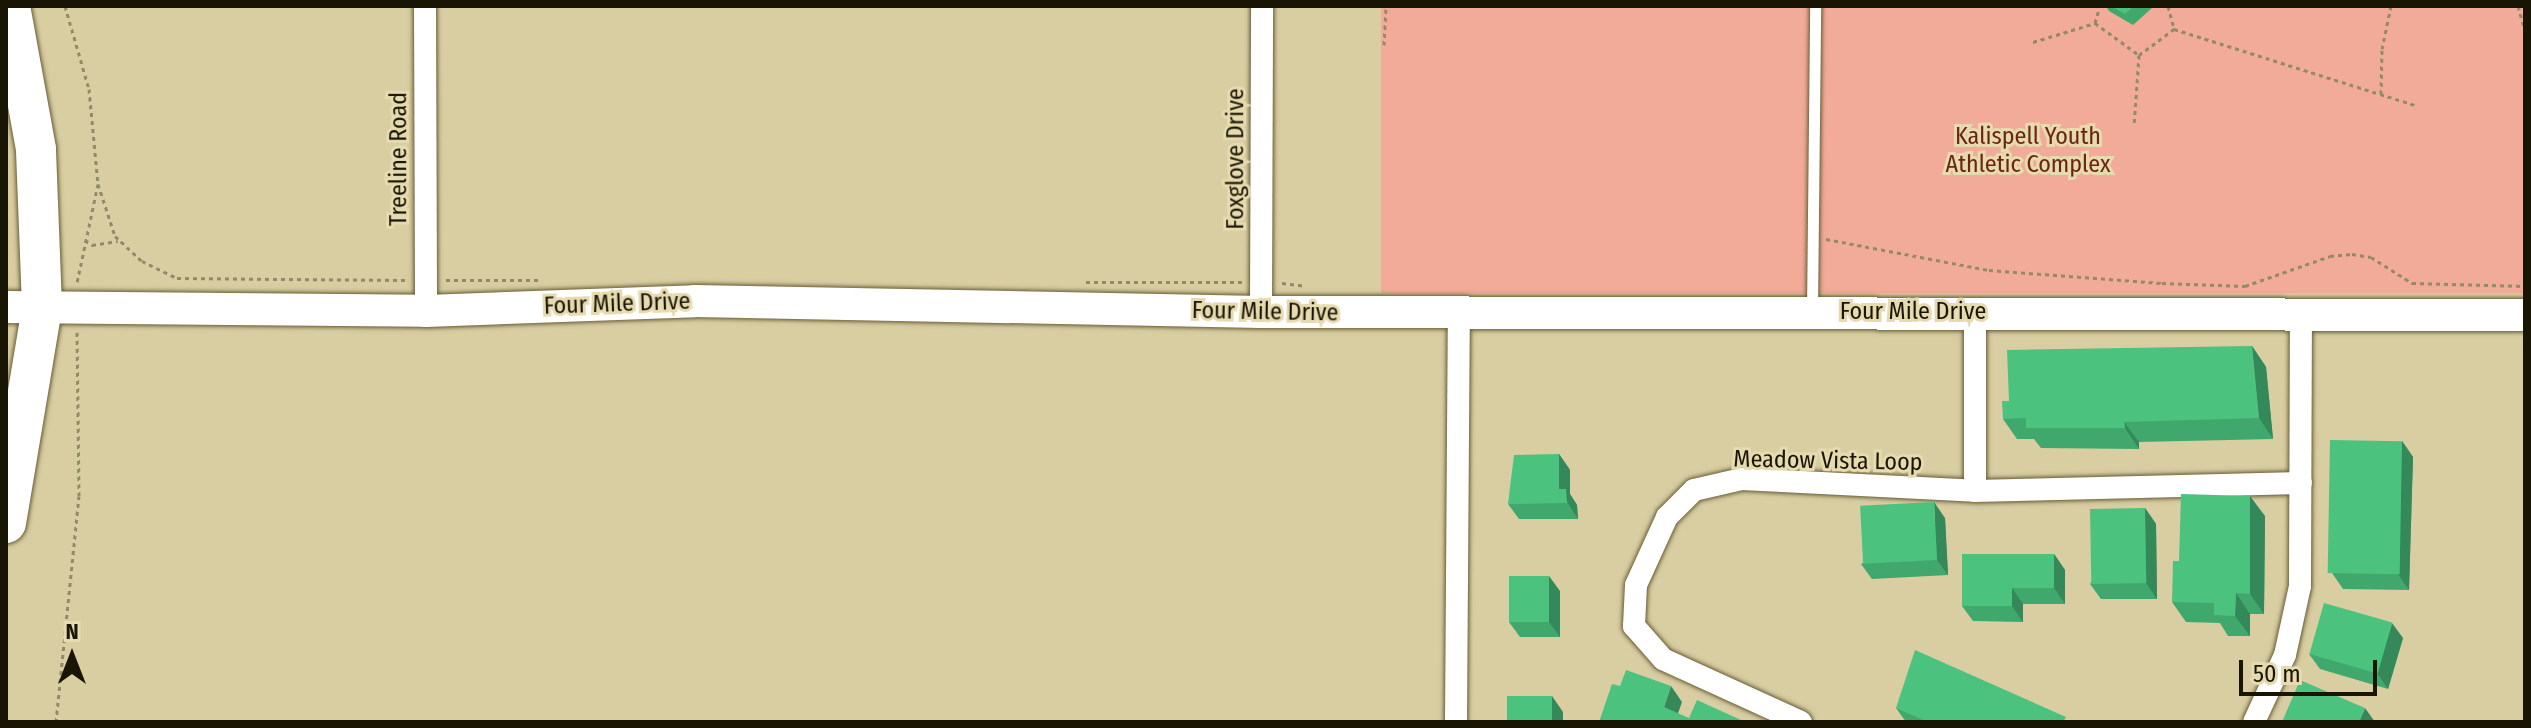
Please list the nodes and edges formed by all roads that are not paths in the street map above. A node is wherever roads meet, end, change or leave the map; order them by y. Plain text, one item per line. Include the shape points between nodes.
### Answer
1 (10, 6) edge
2 (425, 6) edge
3 (1262, 6) edge
4 (1815, 6) edge
5 (24, 307) edge
6 (426, 311) junction
7 (1812, 311) junction
8 (1261, 312) junction
9 (1975, 312) junction
10 (1459, 313) junction
11 (2301, 314) junction
12 (2525, 315) edge
13 (2301, 483) junction
14 (1975, 491) junction
15 (6, 523) edge
16 (1456, 722) edge
17 (1801, 722) edge
18 (2254, 722) edge

1 - 5 highway via 36,149
2 - 6 street, Treeline Road
3 - 8 street, Foxglove Drive
4 - 7 lane
5 - 6 street, Four Mile Drive
5 - 15 highway
6 - 8 street, Four Mile Drive via 725,301
7 - 9 street, Four Mile Drive
7 - 10 street, Four Mile Drive
8 - 10 street, Four Mile Drive
9 - 11 street, Four Mile Drive
9 - 14 street
10 - 16 street
11 - 12 street, Four Mile Drive
11 - 13 street
13 - 14 street, Meadow Vista Loop
13 - 18 street via 2300,586 2285,655
14 - 17 street, Meadow Vista Loop via 1742,479 1694,490 1667,517 1636,585 1634,626 1663,659

